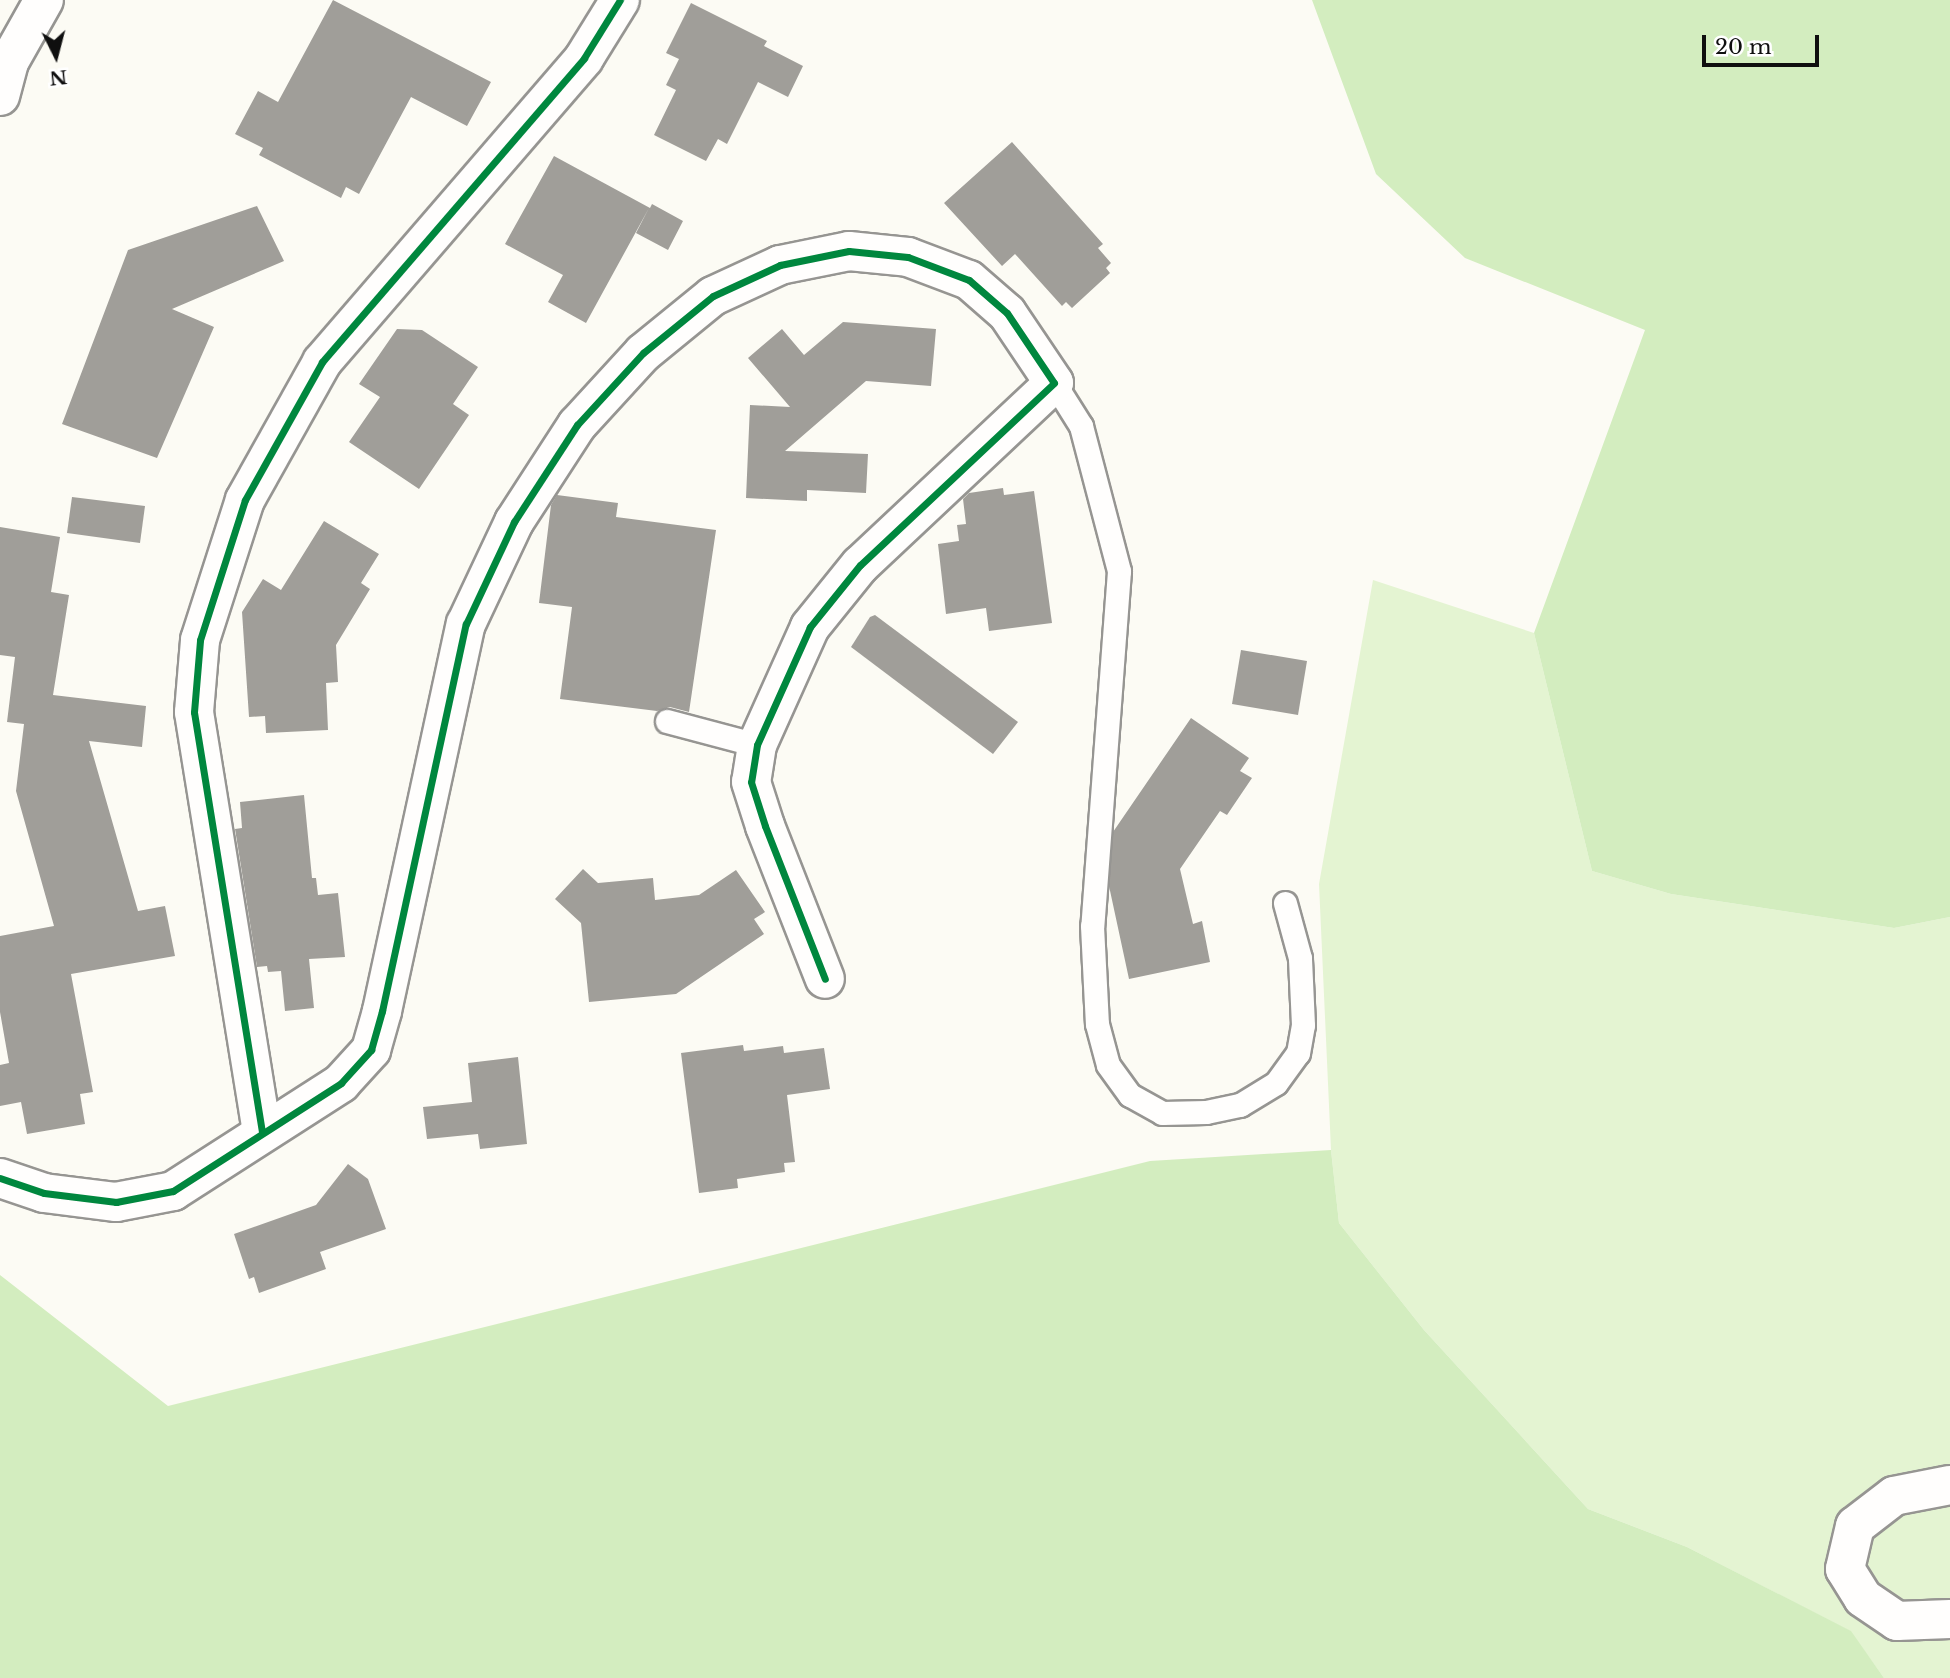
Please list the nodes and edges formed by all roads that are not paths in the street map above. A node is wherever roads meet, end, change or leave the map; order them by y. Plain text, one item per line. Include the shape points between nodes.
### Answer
1 (44, 0) edge
2 (620, 0) edge
3 (0, 96) edge
4 (1054, 383) junction
5 (667, 721) dead end
6 (757, 745) junction
7 (1285, 903) dead end
8 (825, 979) dead end
9 (262, 1132) junction
10 (0, 1178) edge
11 (1950, 1485) edge
12 (1950, 1619) edge

1 - 3 street via 9,62
2 - 9 street via 584,58 322,362 246,500 200,640 194,712
4 - 6 street via 860,565 810,627
4 - 7 lane via 1081,426 1119,571 1092,926 1097,1024 1108,1065 1130,1095 1162,1113 1206,1112 1240,1105 1276,1083 1298,1053 1303,1025 1300,958
4 - 9 street via 1007,313 969,280 908,257 849,251 779,265 713,296 643,353 577,425 514,522 466,624 371,1050 341,1083
5 - 6 lane
6 - 8 street via 751,782
9 - 10 street via 173,1191 116,1202 44,1193
11 - 12 street via 1894,1496 1855,1526 1845,1569 1863,1598 1897,1620

